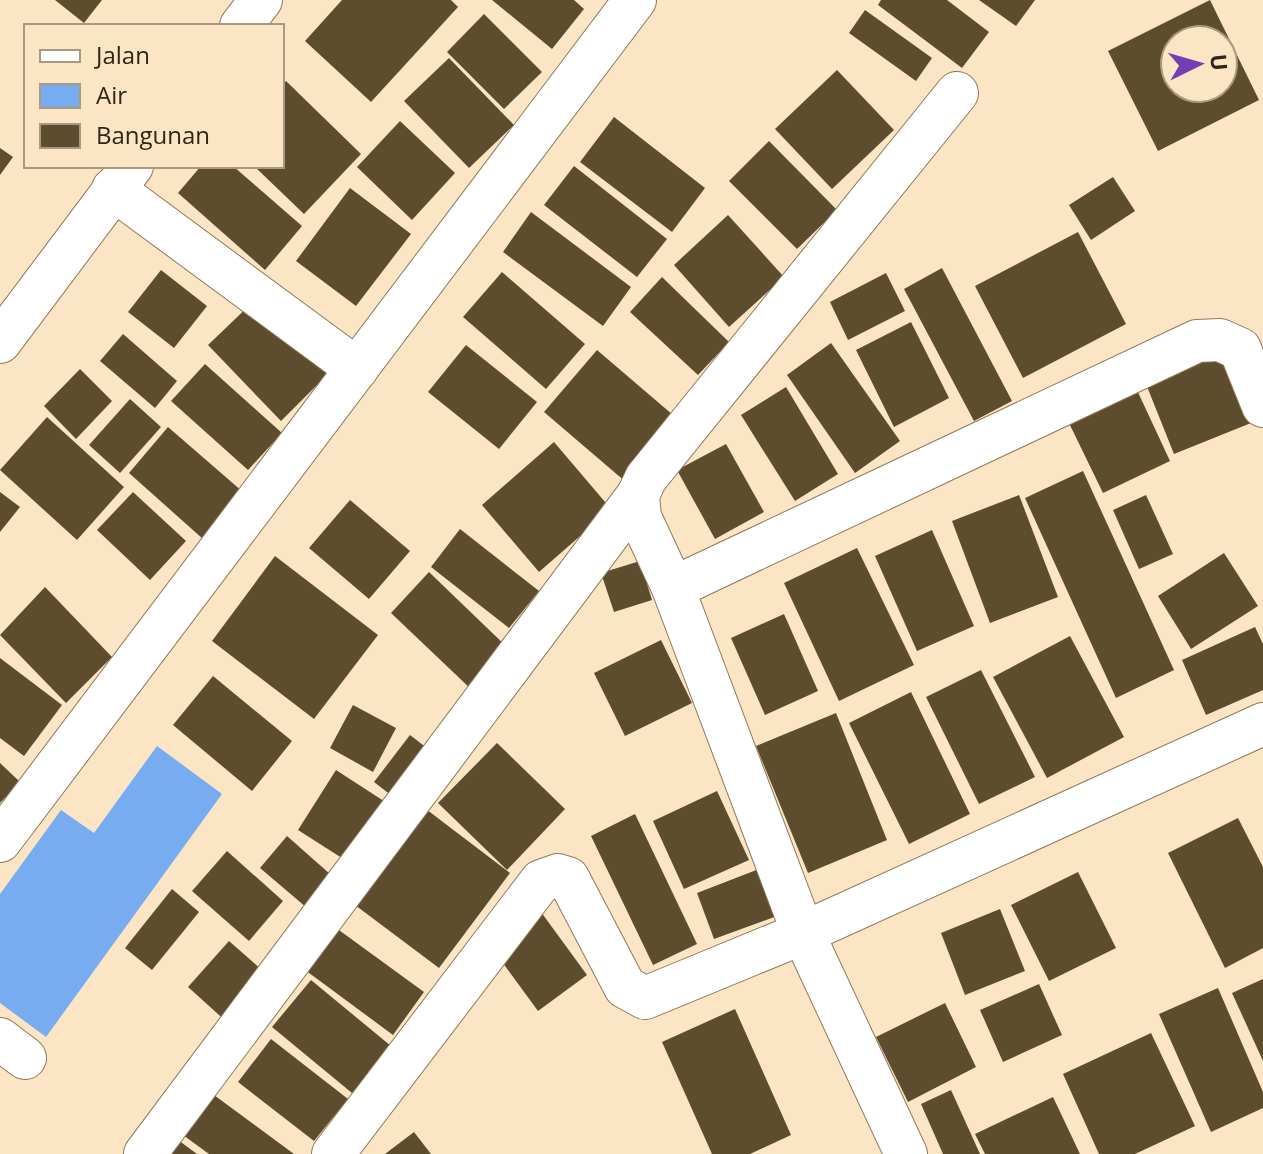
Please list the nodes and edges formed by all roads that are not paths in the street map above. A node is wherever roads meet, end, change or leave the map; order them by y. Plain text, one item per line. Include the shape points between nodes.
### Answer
1 (261, 0) edge
2 (635, 0) edge
3 (243, 24) edge
4 (957, 93) dead end
5 (123, 177) edge
6 (0, 342) edge
7 (357, 369) junction
8 (1263, 406) edge
9 (638, 495) junction
10 (673, 588) junction
11 (1263, 724) edge
12 (0, 841) edge
13 (803, 933) junction
14 (145, 1154) edge
15 (333, 1154) edge
16 (906, 1154) edge

1 - 3 street
2 - 7 street
4 - 9 street
5 - 6 street
5 - 7 street
7 - 12 street
8 - 10 street via 1240,349 1220,340 1197,341
9 - 10 street via 640,517
9 - 14 street
10 - 13 street
11 - 13 street
13 - 15 street via 645,998 625,987 568,878 558,875 541,881
13 - 16 street

